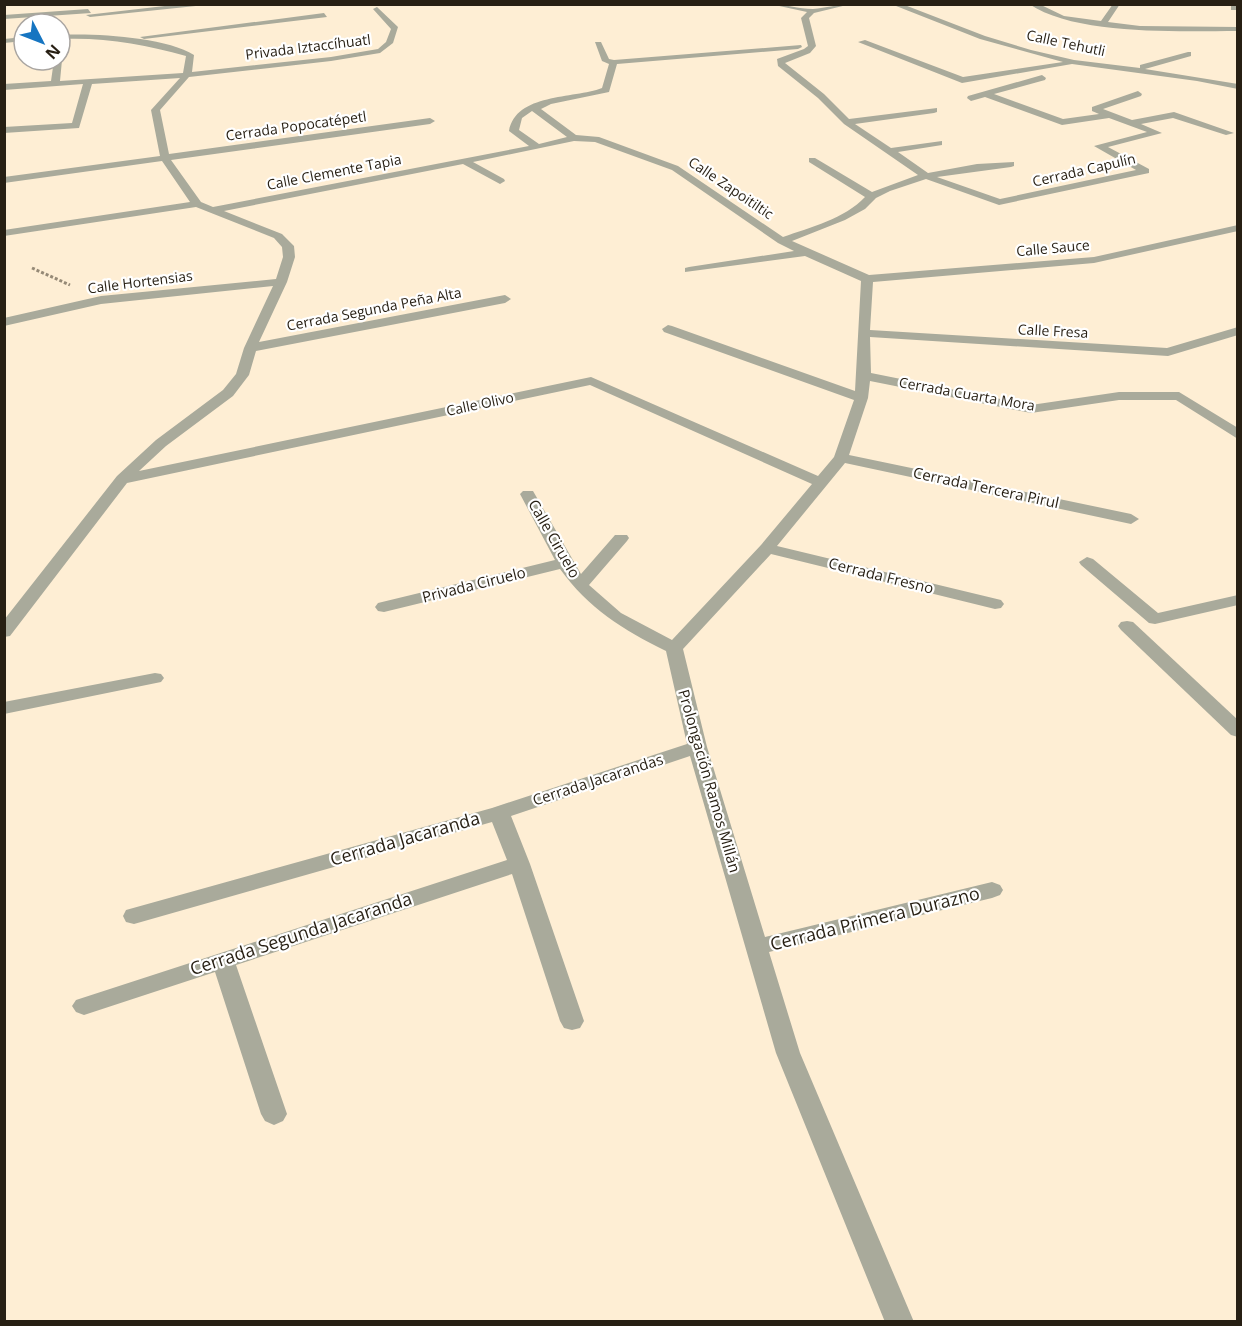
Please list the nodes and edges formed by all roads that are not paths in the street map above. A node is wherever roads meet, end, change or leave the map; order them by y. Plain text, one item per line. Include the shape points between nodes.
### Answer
1 (212, 4) edge
2 (773, 4) edge
3 (848, 4) edge
4 (894, 4) edge
5 (1032, 4) edge
6 (1118, 4) edge
7 (376, 9) dead end
8 (90, 10) edge
9 (317, 10) dead end
10 (813, 11) junction
11 (4, 17) edge
12 (1104, 23) junction
13 (1238, 29) edge
14 (95, 34) junction
15 (72, 36) edge
16 (131, 39) junction
17 (862, 42) dead end
18 (598, 44) dead end
19 (812, 46) junction
20 (1188, 54) dead end
21 (614, 62) junction
22 (1071, 63) junction
23 (1135, 69) junction
24 (56, 72) edge
25 (186, 75) junction
26 (88, 81) junction
27 (55, 84) junction
28 (4, 87) edge
29 (1238, 87) edge
30 (986, 94) junction
31 (1138, 94) dead end
32 (971, 98) dead end
33 (537, 106) junction
34 (934, 110) dead end
35 (1109, 115) junction
36 (430, 121) dead end
37 (847, 122) junction
38 (1130, 123) junction
39 (4, 130) edge
40 (1229, 133) dead end
41 (574, 138) junction
42 (939, 143) dead end
43 (537, 147) junction
44 (888, 151) junction
45 (165, 158) junction
46 (812, 160) dead end
47 (464, 161) junction
48 (1011, 164) dead end
49 (926, 176) junction
50 (4, 180) edge
51 (500, 181) dead end
52 (871, 196) junction
53 (197, 204) junction
54 (210, 210) junction
55 (1238, 228) edge
56 (4, 233) edge
57 (782, 241) junction
58 (807, 252) junction
59 (689, 270) dead end
60 (867, 279) junction
61 (281, 282) junction
62 (505, 299) dead end
63 (4, 322) edge
64 (668, 329) dead end
65 (1238, 331) edge
66 (864, 333) junction
67 (250, 348) junction
68 (864, 376) junction
69 (861, 398) junction
70 (1238, 435) edge
71 (841, 458) junction
72 (122, 479) junction
73 (822, 483) junction
74 (528, 494) dead end
75 (1131, 519) dead end
76 (621, 538) dead end
77 (767, 548) junction
78 (1087, 562) dead end
79 (564, 563) junction
80 (580, 585) junction
81 (1238, 600) edge
82 (995, 604) dead end
83 (384, 607) dead end
84 (1155, 619) junction
85 (4, 632) edge
86 (674, 648) junction
87 (155, 678) dead end
88 (4, 708) edge
89 (1238, 730) edge
90 (697, 747) junction
91 (499, 813) junction
92 (519, 864) junction
93 (992, 890) dead end
94 (134, 916) dead end
95 (757, 947) junction
96 (223, 960) junction
97 (84, 1006) dead end
98 (572, 1021) dead end
99 (274, 1114) dead end
100 (900, 1322) edge

1 - 8 street
2 - 10 street
3 - 10 street
4 - 22 street, Calle Tehutli via 959,29
5 - 12 street via 1062,18
6 - 12 street
7 - 25 street, Privada Iztaccíhuatl via 395,29 380,51
8 - 11 street
8 - 14 street
9 - 16 street via 324,15
10 - 19 street via 805,18
12 - 13 street via 1140,28
14 - 15 street
14 - 16 street
16 - 25 street via 190,55 192,62
17 - 22 street via 962,80
18 - 21 street via 606,61
19 - 21 street
19 - 37 street via 780,61 781,64
20 - 23 street
21 - 33 street via 606,90
22 - 23 street, Calle Tehutli
22 - 30 street via 1052,76
23 - 29 street, Calle Tehutli
24 - 27 street
25 - 26 street
25 - 45 street via 155,110
26 - 27 street
26 - 39 street via 75,126
27 - 28 street
30 - 32 street
30 - 35 street, Cerrada Capulín via 1062,122
31 - 35 street via 1095,109
33 - 41 street via 535,109
33 - 43 street via 516,117 514,131
34 - 37 street
35 - 38 street, Cerrada Capulín
36 - 45 street, Cerrada Popocatépetl
37 - 44 street
38 - 40 street via 1174,115
38 - 49 street, Cerrada Capulín via 1157,133 1099,146 1145,171 999,202
41 - 43 street, Calle Zapoitiltic
41 - 57 street, Calle Zapoitiltic via 596,139 675,168
42 - 44 street
43 - 47 street, Calle Clemente Tapia
44 - 49 street
45 - 50 street, Cerrada Popocatépetl
45 - 53 street
46 - 52 street
47 - 51 street
47 - 54 street, Calle Clemente Tapia
48 - 49 street
49 - 52 street
52 - 57 street via 844,216
53 - 54 street
53 - 56 street
54 - 61 street via 278,236 288,246
55 - 60 street, Calle Sauce via 1094,260
57 - 58 street, Calle Zapoitiltic
58 - 59 street
58 - 60 street, Calle Zapoitiltic
60 - 66 street
61 - 63 street, Calle Hortensias via 101,300
61 - 67 street
62 - 67 street, Cerrada Segunda Peña Alta
64 - 69 street
65 - 66 street, Calle Fresa via 1168,352
66 - 68 street
67 - 72 street via 242,375 228,393 161,443
68 - 69 street
68 - 70 street, Cerrada Cuarta Mora via 1031,408 1119,396 1179,396
69 - 71 street
71 - 73 street
71 - 75 street, Cerrada Tercera Pirul
72 - 73 street, Calle Olivo via 591,381
72 - 85 street
73 - 77 street
74 - 79 street, Calle Ciruelo
76 - 80 street
77 - 82 street, Cerrada Fresno
77 - 86 street
78 - 84 street
79 - 80 street, Calle Ciruelo
79 - 83 street, Privada Ciruelo
80 - 86 street, Calle Ciruelo via 628,625
81 - 84 street
84 - 89 street via 1127,626
86 - 90 street, Prolongación Ramos Millán
87 - 88 street
90 - 91 street, Cerrada Jacarandas
90 - 95 street, Prolongación Ramos Millán
91 - 92 street, Cerrada Jacaranda
91 - 94 street, Cerrada Jacaranda
92 - 96 street, Cerrada Segunda Jacaranda
92 - 98 street, Cerrada Jacaranda
93 - 95 street, Cerrada Primera Durazno
95 - 100 street, Prolongación Ramos Millán via 788,1053
96 - 97 street, Cerrada Segunda Jacaranda
96 - 99 street

